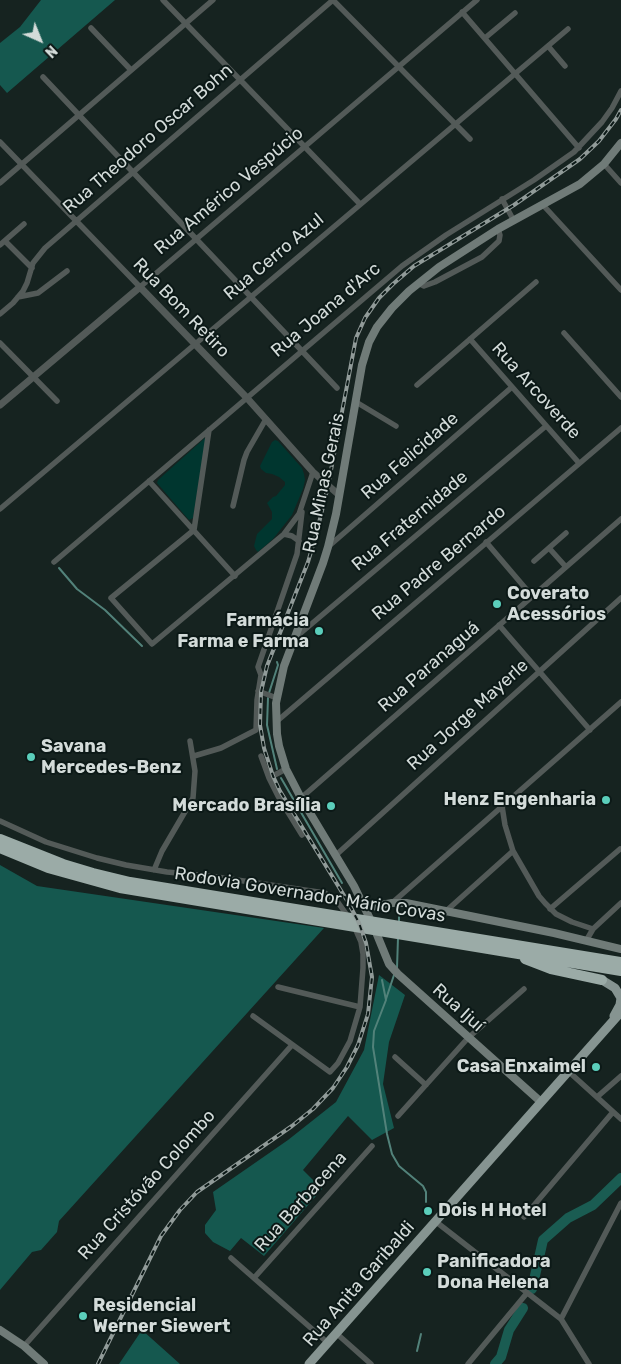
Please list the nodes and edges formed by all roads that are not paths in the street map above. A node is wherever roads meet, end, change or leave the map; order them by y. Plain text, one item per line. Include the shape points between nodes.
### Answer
1 (163, 0) edge
2 (213, 0) edge
3 (333, 0) edge
4 (477, 0) edge
5 (462, 12) junction
6 (515, 13) dead end
7 (186, 23) junction
8 (91, 28) dead end
9 (568, 28) dead end
10 (485, 38) junction
11 (548, 46) junction
12 (565, 66) dead end
13 (398, 67) junction
14 (131, 70) junction
15 (515, 73) junction
16 (43, 77) dead end
17 (240, 80) junction
18 (621, 91) edge
19 (79, 115) junction
20 (455, 124) junction
21 (470, 139) dead end
22 (0, 142) edge
23 (621, 143) edge
24 (304, 146) junction
25 (579, 148) junction
26 (22, 164) junction
27 (604, 164) junction
28 (132, 172) junction
29 (0, 182) edge
30 (621, 183) edge
31 (502, 199) junction
32 (360, 204) junction
33 (543, 205) junction
34 (76, 220) junction
35 (514, 221) junction
36 (24, 224) dead end
37 (498, 230) junction
38 (196, 239) junction
39 (5, 240) junction
40 (0, 245) edge
41 (32, 268) junction
42 (67, 271) dead end
43 (536, 282) dead end
44 (418, 283) junction
45 (140, 287) junction
46 (621, 290) edge
47 (18, 297) junction
48 (251, 297) junction
49 (0, 314) edge
50 (564, 333) dead end
51 (470, 339) junction
52 (0, 343) edge
53 (195, 344) junction
54 (302, 351) junction
55 (33, 377) junction
56 (417, 385) dead end
57 (337, 388) dead end
58 (512, 388) junction
59 (621, 397) edge
60 (247, 398) junction
61 (57, 401) dead end
62 (356, 402) junction
63 (0, 405) edge
64 (266, 419) junction
65 (396, 426) dead end
66 (546, 426) junction
67 (621, 428) edge
68 (209, 430) junction
69 (579, 463) junction
70 (313, 472) junction
71 (149, 481) junction
72 (339, 495) junction
73 (233, 506) dead end
74 (302, 506) junction
75 (0, 509) edge
76 (621, 519) edge
77 (193, 530) junction
78 (566, 533) dead end
79 (284, 534) junction
80 (299, 541) junction
81 (486, 542) junction
82 (328, 547) junction
83 (549, 548) junction
84 (534, 561) dead end
85 (54, 562) dead end
86 (566, 567) junction
87 (235, 576) junction
88 (532, 596) junction
89 (621, 598) edge
90 (499, 625) junction
91 (294, 639) junction
92 (539, 672) junction
93 (258, 691) junction
94 (277, 698) junction
95 (621, 703) edge
96 (276, 722) junction
97 (590, 730) junction
98 (190, 741) dead end
99 (194, 756) junction
100 (261, 756) dead end
101 (286, 769) junction
102 (269, 778) junction
103 (301, 798) junction
104 (502, 806) junction
105 (0, 822) edge
106 (302, 835) dead end
107 (0, 839) edge
108 (0, 848) edge
109 (620, 849) edge
110 (513, 851) junction
111 (336, 855) junction
112 (154, 870) junction
113 (392, 903) junction
114 (621, 903) edge
115 (366, 908) junction
116 (550, 908) junction
117 (446, 912) junction
118 (320, 916) junction
119 (373, 925) joint
120 (593, 929) junction
121 (412, 931) junction
122 (586, 941) junction
123 (621, 949) edge
124 (500, 950) junction
125 (621, 962) edge
126 (621, 971) edge
127 (602, 980) junction
128 (621, 983) edge
129 (278, 987) dead end
130 (524, 989) dead end
131 (621, 998) edge
132 (360, 1007) junction
133 (621, 1012) edge
134 (253, 1016) dead end
135 (611, 1022) junction
136 (468, 1038) junction
137 (292, 1045) junction
138 (395, 1057) dead end
139 (568, 1071) junction
140 (621, 1076) edge
141 (426, 1085) junction
142 (597, 1097) junction
143 (540, 1102) junction
144 (614, 1112) junction
145 (398, 1116) dead end
146 (621, 1120) edge
147 (372, 1146) dead end
148 (621, 1203) edge
149 (524, 1217) dead end
150 (435, 1221) junction
151 (231, 1258) dead end
152 (254, 1278) junction
153 (527, 1293) junction
154 (561, 1319) junction
155 (0, 1330) edge
156 (336, 1333) junction
157 (328, 1343) junction
158 (24, 1346) junction
159 (36, 1361) edge
160 (44, 1364) edge
161 (309, 1364) edge
162 (371, 1364) edge
163 (468, 1364) edge
164 (589, 1364) edge

1 - 7 street
2 - 7 street
3 - 13 street
3 - 17 street, Rua Theodoro Oscar Bohn
4 - 5 street, Rua Américo Vespúcio
5 - 10 street
5 - 13 street, Rua Américo Vespúcio
6 - 10 street
7 - 14 street
7 - 17 street
8 - 14 street
9 - 11 street, Rua Cerro Azul
10 - 15 street
11 - 12 street
11 - 15 street, Rua Cerro Azul
13 - 20 street
13 - 24 street, Rua Américo Vespúcio
14 - 19 street
15 - 20 street, Rua Cerro Azul
15 - 25 street
16 - 19 street
17 - 24 street
17 - 28 street, Rua Theodoro Oscar Bohn
18 - 25 street, Rua Joana d'Arc via 602,122
19 - 26 street
19 - 28 street
20 - 21 street
20 - 32 street, Rua Cerro Azul
22 - 26 street, Rua Bom Retiro
23 - 27 main road, Rua Minas Gerais
24 - 32 street
24 - 38 street, Rua Américo Vespúcio
25 - 31 street, Rua Joana d'Arc
26 - 29 street
26 - 34 street, Rua Bom Retiro
27 - 30 street
27 - 33 main road, Rua Minas Gerais via 580,184
28 - 34 street, Rua Theodoro Oscar Bohn
28 - 38 street
31 - 35 street
31 - 54 street, Rua Joana d'Arc via 402,266
32 - 48 street, Rua Cerro Azul
33 - 35 main road, Rua Minas Gerais
33 - 46 street
34 - 41 street, Rua Theodoro Oscar Bohn via 40,252
34 - 45 street, Rua Bom Retiro
35 - 37 main road, Rua Minas Gerais
36 - 39 street
37 - 44 main road, Rua Minas Gerais
37 - 44 street via 499,241 482,257 435,282 424,286
38 - 45 street, Rua Américo Vespúcio
38 - 48 street
39 - 40 street
39 - 41 street
41 - 47 street, Rua Theodoro Oscar Bohn
42 - 47 street via 38,293
43 - 51 street
44 - 62 main road, Rua Minas Gerais via 388,312 372,335 362,365
45 - 53 street, Rua Bom Retiro
45 - 55 street, Rua Américo Vespúcio
47 - 49 street, Rua Theodoro Oscar Bohn
48 - 53 street, Rua Cerro Azul
48 - 54 street
50 - 59 street
51 - 56 street
51 - 58 street, Rua Arcoverde
52 - 55 street
53 - 60 street, Rua Bom Retiro
53 - 75 street, Rua Cerro Azul
54 - 57 street
54 - 60 street, Rua Joana d'Arc
55 - 61 street
55 - 63 street, Rua Américo Vespúcio
58 - 66 street, Rua Arcoverde
58 - 82 street, Rua Felicidade
60 - 64 street, Rua Bom Retiro
60 - 68 street, Rua Joana d'Arc
62 - 65 street
62 - 72 main road, Rua Minas Gerais
64 - 70 street, Rua Bom Retiro
64 - 73 street via 247,452
66 - 69 street, Rua Arcoverde
66 - 91 street, Rua Fraternidade
67 - 69 street, Rua Padre Bernardo
68 - 71 street, Rua Joana d'Arc
68 - 77 street
69 - 81 street, Rua Padre Bernardo
70 - 72 street, Rua Bom Retiro
70 - 74 street
71 - 77 street
71 - 85 street, Rua Joana d'Arc
72 - 82 main road, Rua Minas Gerais
74 - 79 street via 296,520
74 - 80 street
76 - 86 street, Rua Paranaguá
77 - 87 street
77 - 87 street via 111,598 152,644
78 - 83 street
79 - 80 street
79 - 87 street
80 - 93 street via 258,667 261,675
81 - 88 street
81 - 96 street, Rua Padre Bernardo
82 - 91 main road, Rua Minas Gerais
83 - 84 street
83 - 86 street
86 - 88 street, Rua Paranaguá
88 - 90 street, Rua Paranaguá
89 - 92 street, Rua Jorge Mayerle
90 - 92 street
90 - 103 street, Rua Paranaguá
91 - 94 main road, Rua Minas Gerais
92 - 97 street
92 - 111 street, Rua Jorge Mayerle
93 - 94 street
93 - 99 street via 256,730 222,748
94 - 96 main road, Rua Minas Gerais
95 - 97 street
96 - 101 main road, Rua Minas Gerais
97 - 104 street
98 - 99 street
99 - 112 street via 192,798
100 - 102 street
101 - 102 street
101 - 103 main road, Rua Minas Gerais
102 - 106 street
103 - 111 main road, Rua Minas Gerais
104 - 110 street
104 - 113 street
105 - 112 street via 70,850
107 - 118 highway, Rodovia Governador Mário Covas via 71,866 130,882
108 - 118 highway, Rodovia Governador Mário Covas via 48,868 120,888
109 - 116 street
110 - 116 street via 539,896
110 - 117 street
111 - 115 main road, Rua Minas Gerais
112 - 132 street via 321,892 332,897 343,908 358,935 363,954
113 - 115 main road
113 - 117 main road
114 - 120 street
115 - 119 main road, Rua Minas Gerais
116 - 120 street via 565,920
117 - 122 main road
118 - 121 highway, Rodovia Governador Mário Covas
119 - 136 main road, Rua Ijuí via 393,969
120 - 122 street
121 - 124 highway, Rodovia Governador Mário Covas
121 - 125 highway, Rodovia Governador Mário Covas
122 - 123 main road
124 - 126 highway, Rodovia Governador Mário Covas
124 - 127 highway via 551,969
127 - 128 main road
127 - 131 main road, Rua Anita Garibaldi via 615,988
129 - 132 street
130 - 136 street
131 - 135 main road, Rua Anita Garibaldi
132 - 137 street via 350,1041 330,1072
133 - 135 main road, Rua Anita Garibaldi
134 - 137 street
135 - 139 main road, Rua Anita Garibaldi
136 - 141 street
136 - 143 main road, Rua Ijuí
137 - 158 street, Rua Cristóvão Colombo
138 - 141 street
139 - 142 street
139 - 143 main road, Rua Anita Garibaldi
140 - 142 street
141 - 145 street
142 - 144 street
143 - 150 main road, Rua Anita Garibaldi
144 - 146 street
144 - 149 street
147 - 152 street, Rua Barbacena
148 - 154 street
150 - 153 street
150 - 156 main road, Rua Anita Garibaldi
151 - 152 street
152 - 157 street
153 - 154 street
153 - 163 street
154 - 164 street
155 - 158 main road
156 - 157 main road, Rua Anita Garibaldi
156 - 162 street
157 - 161 main road, Rua Anita Garibaldi
158 - 159 main road
159 - 160 main road

